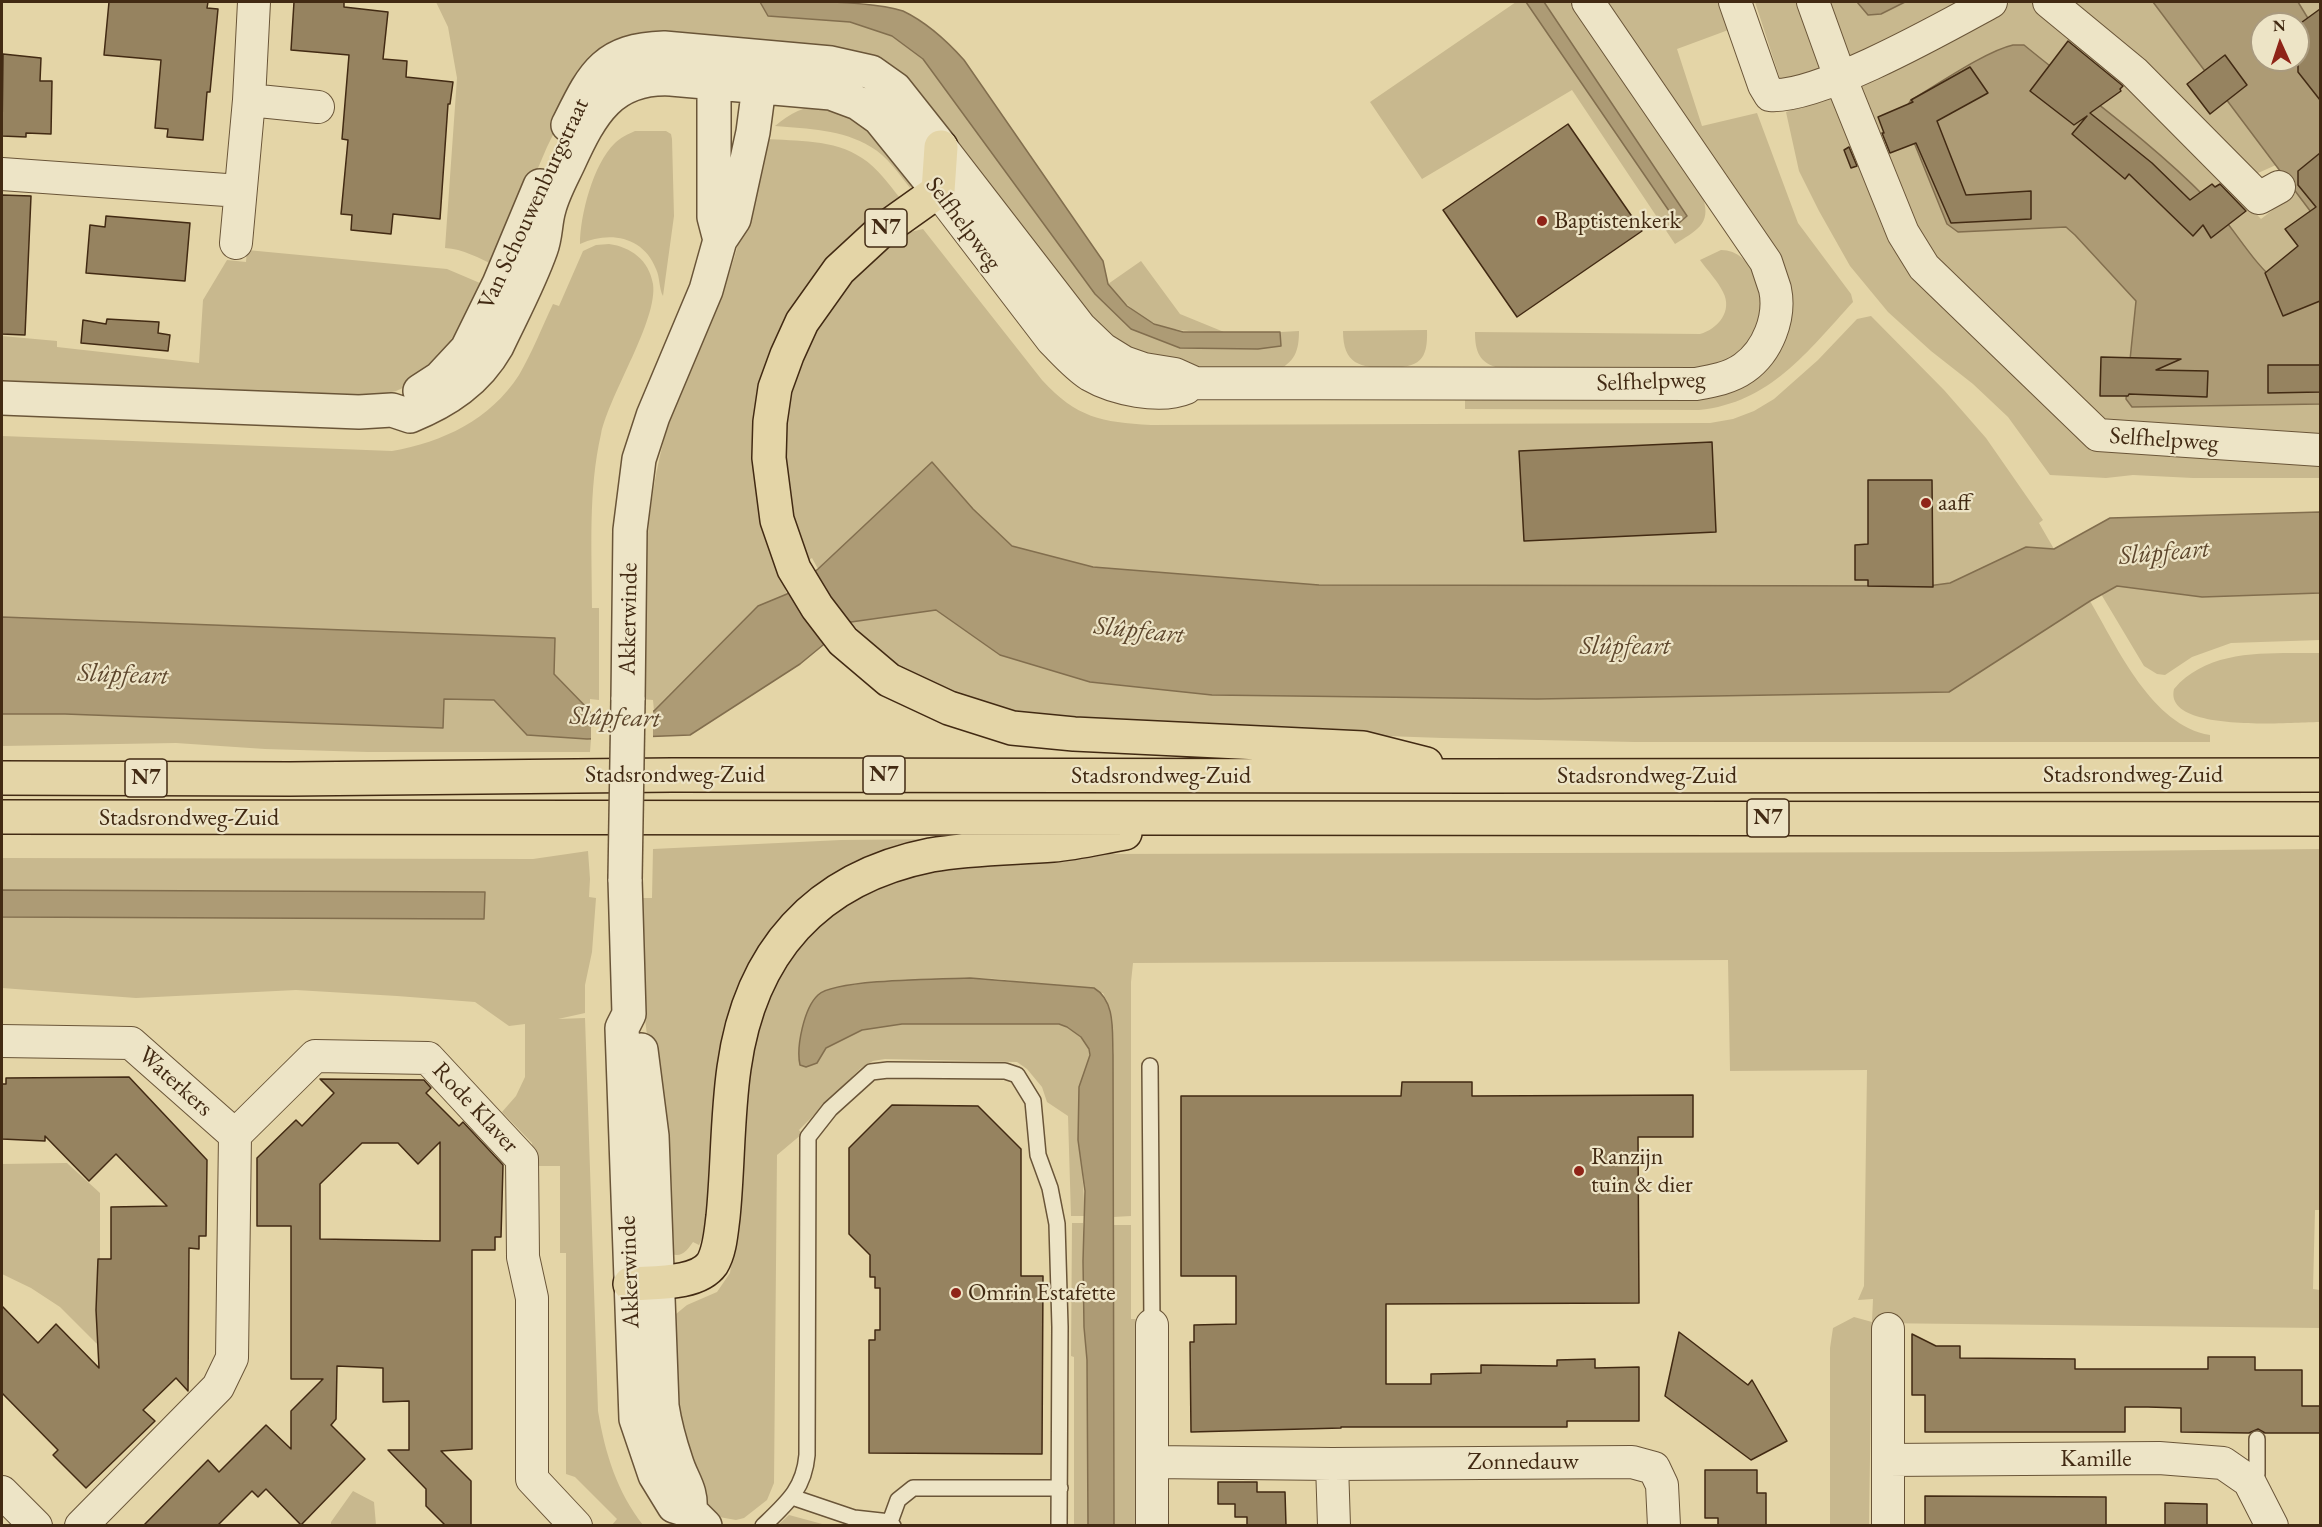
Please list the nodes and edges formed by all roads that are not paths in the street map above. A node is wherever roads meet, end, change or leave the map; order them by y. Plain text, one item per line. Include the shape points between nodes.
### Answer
1 (254, 2) edge
2 (1588, 2) edge
3 (1735, 2) edge
4 (1813, 2) edge
5 (1991, 2) edge
6 (2049, 2) edge
7 (738, 55) junction
8 (1840, 77) junction
9 (714, 83) junction
10 (759, 87) junction
11 (249, 100) junction
12 (318, 107) dead end
13 (941, 147) junction
14 (2, 174) edge
15 (2279, 187) dead end
16 (240, 191) junction
17 (938, 191) junction
18 (720, 240) junction
19 (236, 243) dead end
20 (1195, 383) junction
21 (2, 398) edge
22 (392, 410) junction
23 (2320, 450) edge
24 (2320, 775) edge
25 (1477, 776) junction
26 (2, 778) edge
27 (2, 817) edge
28 (1215, 817) junction
29 (2320, 819) edge
30 (2, 1041) edge
31 (1150, 1066) dead end
32 (235, 1136) junction
33 (644, 1283) junction
34 (1152, 1325) joint
35 (1888, 1329) dead end
36 (2257, 1438) dead end
37 (1888, 1460) junction
38 (1152, 1462) junction
39 (1332, 1464) junction
40 (2248, 1481) junction
41 (1060, 1488) junction
42 (2, 1492) edge
43 (792, 1497) junction
44 (697, 1518) edge
45 (891, 1524) edge
46 (36, 1526) edge
47 (81, 1526) edge
48 (576, 1526) edge
49 (763, 1526) edge
50 (1059, 1526) edge
51 (1152, 1526) edge
52 (1334, 1526) edge
53 (1664, 1526) edge
54 (1888, 1526) edge
55 (2272, 1526) edge

1 - 11 street
2 - 20 street, Selfhelpweg via 1766,262 1775,291 1776,317 1766,344 1745,368 1721,379 1696,384
3 - 8 street via 1770,95 1783,96
4 - 8 street, Selfhelpweg
5 - 8 street
6 - 15 street via 2134,72 2259,198
7 - 9 street
7 - 10 street
7 - 13 street, Selfhelpweg via 831,63 871,72 895,89
7 - 22 street, Van Schouwenburgstraat via 646,48 616,57 606,65 590,84 556,148 467,349 440,378 403,398
8 - 23 street, Selfhelpweg via 1903,233 1924,267 2098,435
9 - 10 street, Selfhelpweg
9 - 18 street, Akkerwinde via 714,217
9 - 22 street, Van Schouwenburgstraat via 647,79 621,89 604,103 585,127 560,182 536,264 491,357 470,381 441,402 410,416
10 - 17 street, Selfhelpweg via 831,93 858,103 879,118
10 - 18 street, Akkerwinde via 734,219
11 - 12 street
11 - 16 street
13 - 17 highway
13 - 20 street, Selfhelpweg via 1080,327 1103,349 1124,362
14 - 16 street
16 - 19 street
17 - 20 street, Selfhelpweg via 1052,340 1090,375 1141,392 1176,392
17 - 25 highway, N7 via 879,233 839,270 802,322 776,388 769,458 777,520 794,569 843,641 890,680 949,708 1012,728 1363,748
18 - 33 street, Akkerwinde, bridge via 706,290 639,459 630,530 625,879 629,1014 639,1028 650,1117
21 - 22 street, Van Schouwenburgstraat via 348,412
24 - 25 highway, Stadsrondweg-Zuid / N7
25 - 26 highway, Stadsrondweg-Zuid / N7
27 - 28 highway, Stadsrondweg-Zuid / N7
28 - 29 highway, Stadsrondweg-Zuid / N7
28 - 33 highway, N7 via 1056,845 933,855 860,877 816,905 780,945 750,1001 734,1065 723,1217 712,1264 684,1280
30 - 32 street, Waterkers via 131,1043
31 - 34 lane
32 - 47 street via 232,1358 218,1387
32 - 48 street, Rode Klaver via 315,1056 428,1058 522,1159 523,1257 532,1298 532,1479
33 - 44 street, Akkerwinde via 671,1447
34 - 38 street
35 - 37 street
36 - 40 lane via 2257,1474
37 - 40 street, Kamille via 2159,1458 2223,1463
37 - 54 street
38 - 39 street, Zonnedauw
38 - 51 street
39 - 52 street
39 - 53 street, Zonnedauw via 1632,1462 1654,1468 1662,1485
40 - 55 street, Kamille
41 - 43 lane via 1057,1224 1038,1155 1033,1101 1017,1075 1005,1071 888,1070 872,1072 830,1108 808,1137 807,1455 805,1473
41 - 45 lane via 913,1488 898,1500
41 - 50 lane
42 - 46 street
43 - 45 lane via 854,1518
43 - 49 lane

